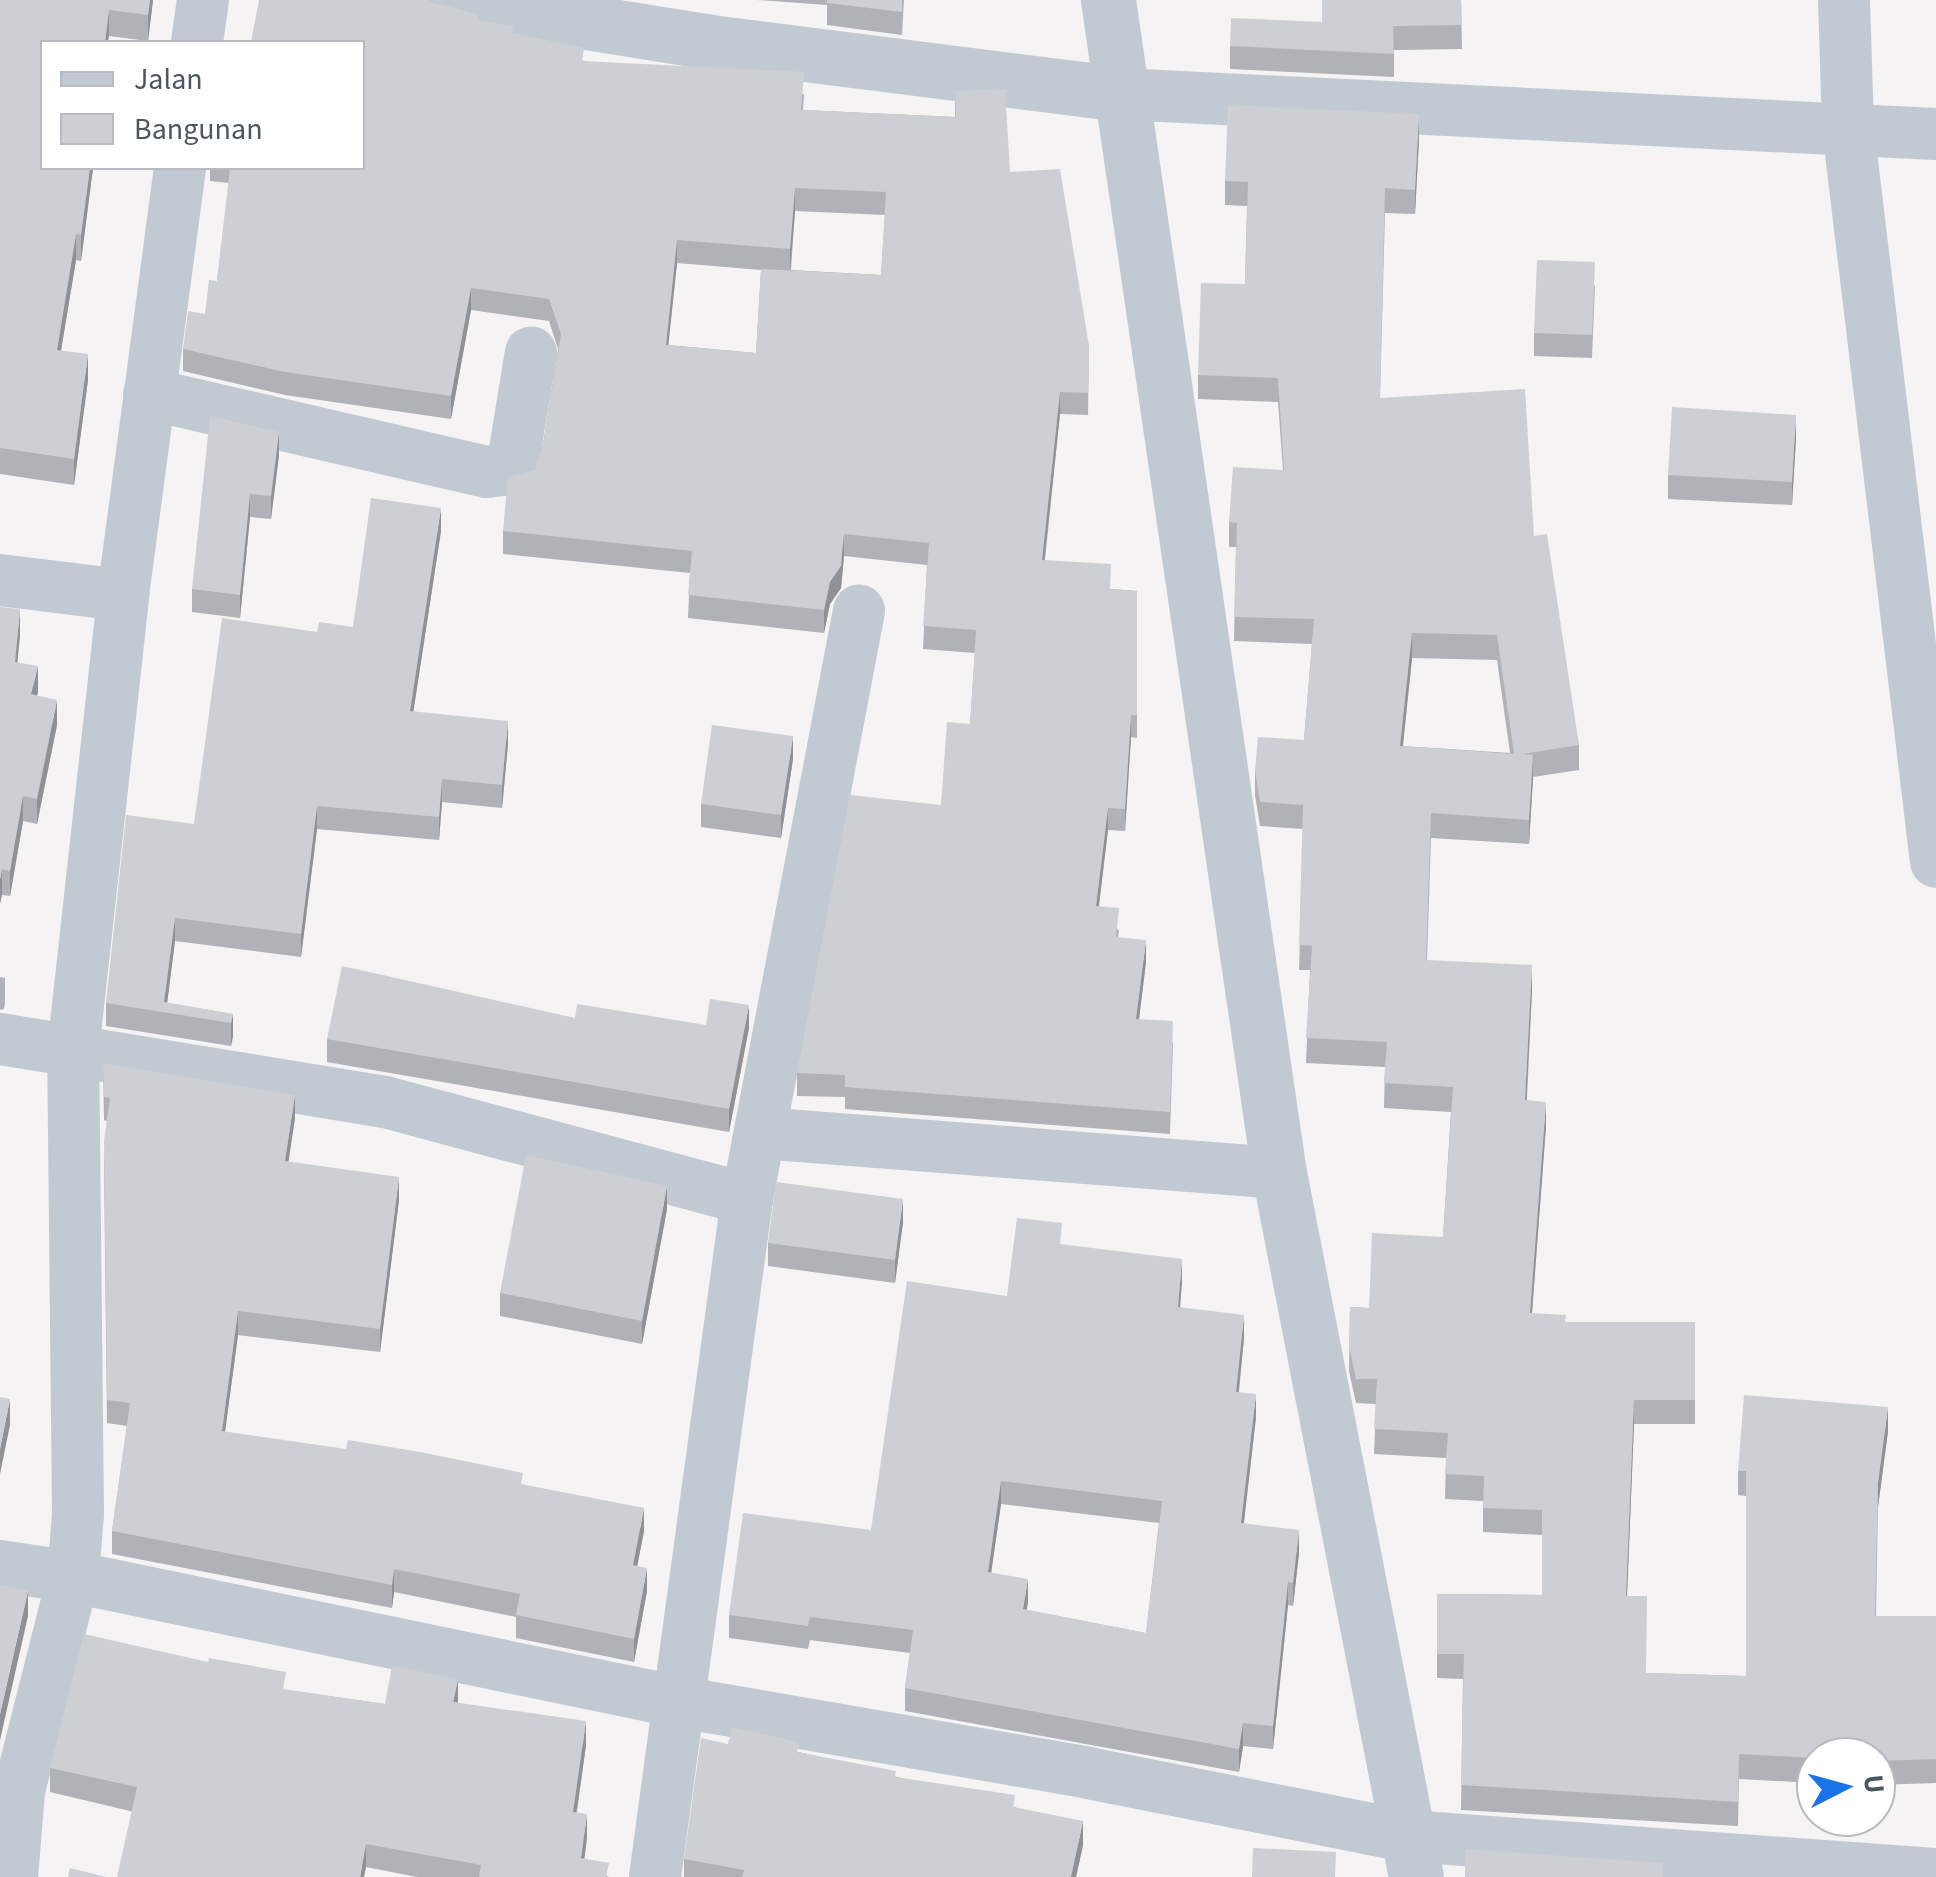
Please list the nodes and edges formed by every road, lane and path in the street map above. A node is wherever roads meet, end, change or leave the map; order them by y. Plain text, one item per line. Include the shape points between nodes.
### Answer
1 (203, 0) edge
2 (449, 0) edge
3 (1108, 0) edge
4 (1844, 0) edge
5 (197, 40) edge
6 (1121, 94) junction
7 (1848, 128) junction
8 (1936, 134) edge
9 (180, 170) edge
10 (531, 352) dead end
11 (149, 394) junction
12 (0, 580) edge
13 (123, 595) junction
14 (859, 611) dead end
15 (1936, 862) edge
16 (0, 1038) edge
17 (74, 1051) junction
18 (760, 1133) junction
19 (1279, 1172) junction
20 (747, 1200) junction
21 (0, 1566) edge
22 (73, 1577) junction
23 (679, 1702) junction
24 (10, 1789) edge
25 (1412, 1856) edge
26 (1936, 1874) edge
27 (12, 1877) edge
28 (655, 1877) edge

1 - 5 street
2 - 6 street via 710,42
3 - 6 street
4 - 7 street
6 - 7 street
6 - 19 street
7 - 8 street
7 - 15 street
9 - 11 street
10 - 11 street via 514,462 487,472
11 - 13 street
12 - 13 street
13 - 17 street
14 - 18 street
16 - 17 street
17 - 20 street via 385,1102
17 - 22 street
18 - 19 street
18 - 20 street
19 - 25 street
20 - 23 street
21 - 22 street
22 - 23 street
22 - 24 street
23 - 25 street via 1088,1773
23 - 28 street
24 - 27 street
25 - 26 street

